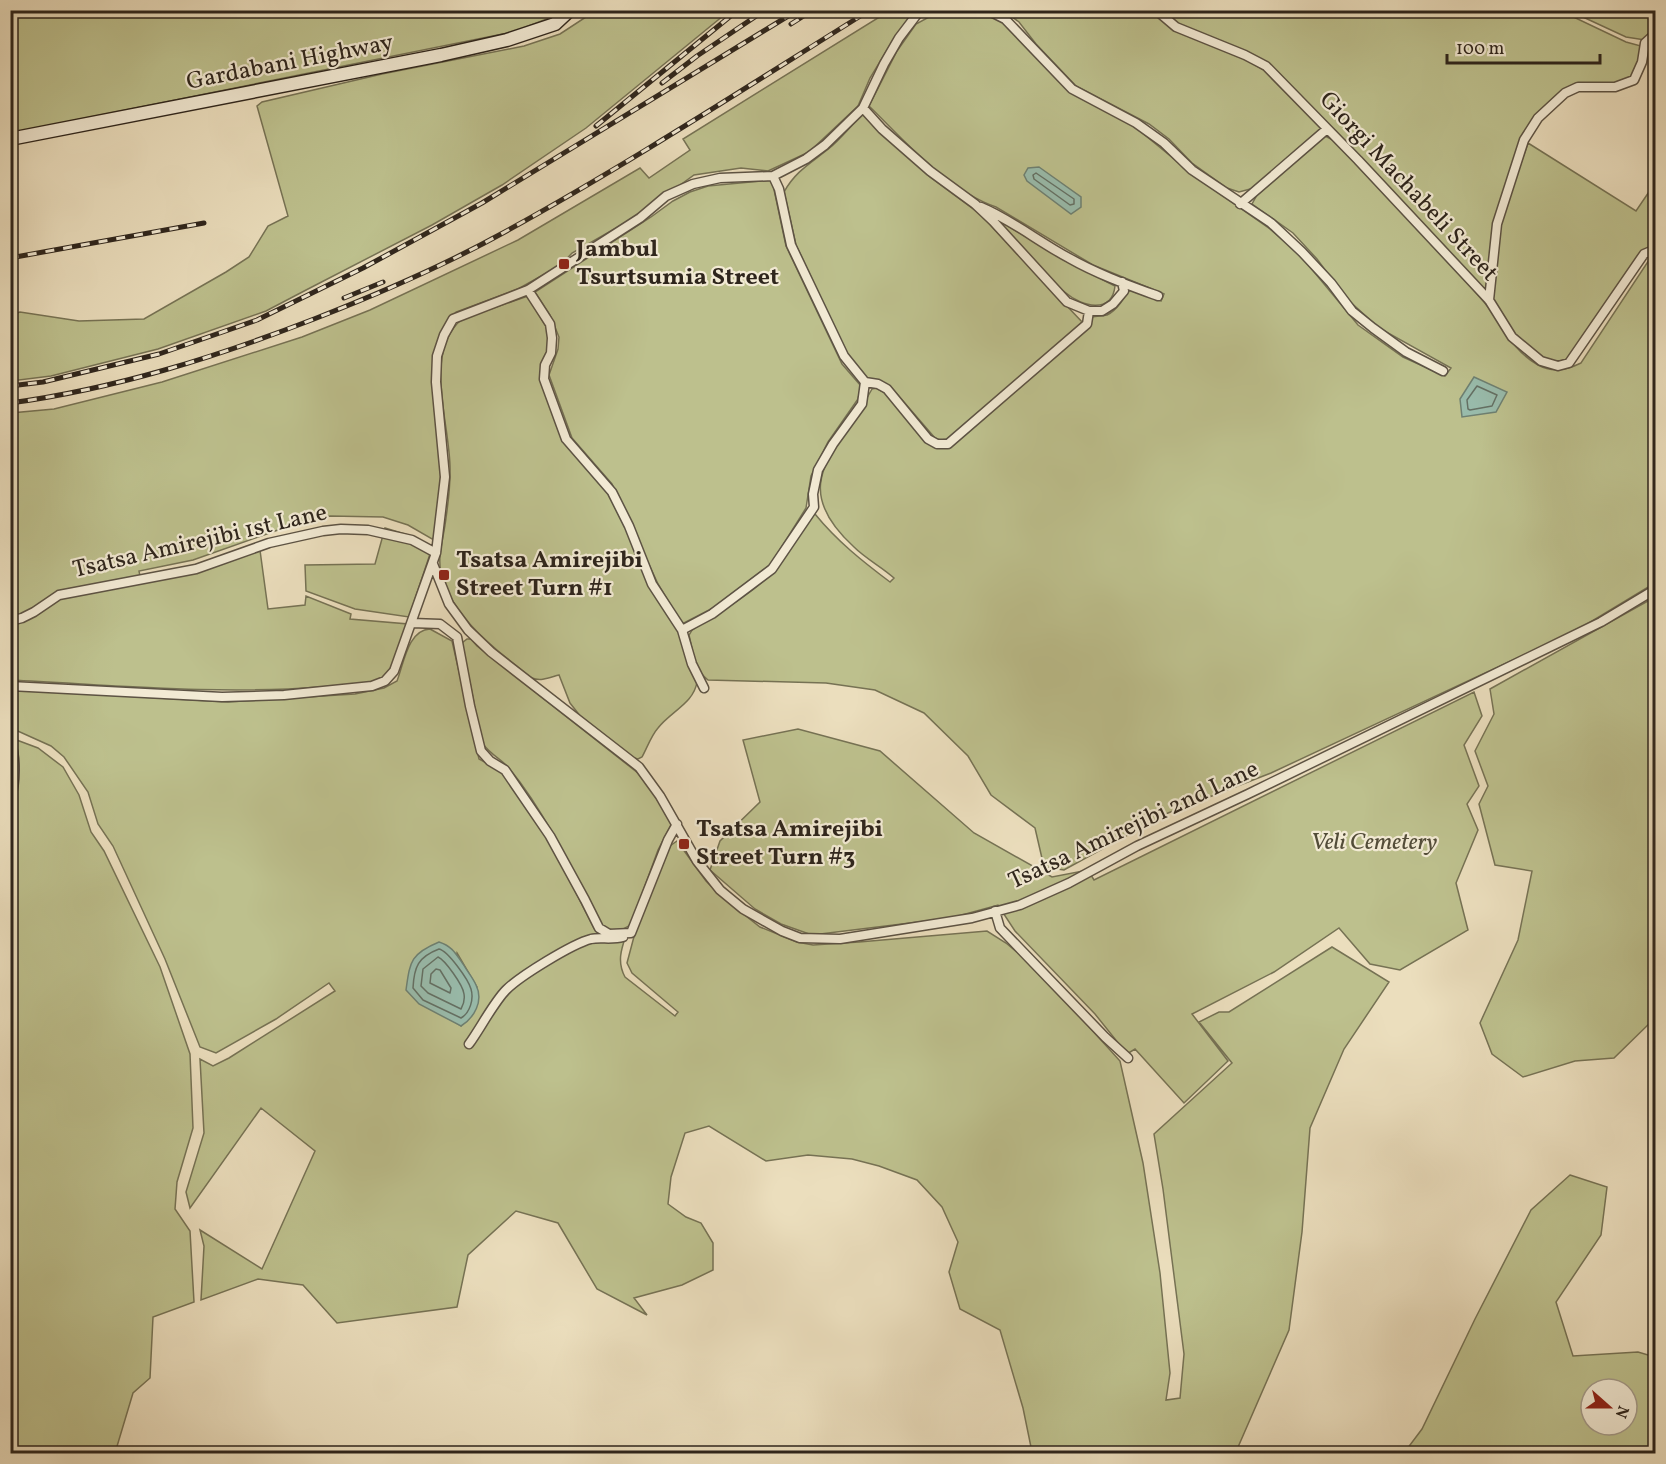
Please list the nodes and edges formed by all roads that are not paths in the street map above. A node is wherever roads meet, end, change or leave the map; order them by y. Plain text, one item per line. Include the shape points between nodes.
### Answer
1 (570, 10) edge
2 (923, 10) edge
3 (987, 10) edge
4 (1156, 10) edge
5 (1656, 33) edge
6 (863, 108) junction
7 (1327, 129) junction
8 (10, 140) edge
9 (773, 176) junction
10 (975, 204) junction
11 (1240, 204) junction
12 (1656, 249) edge
13 (1122, 282) junction
14 (528, 290) junction
15 (1158, 296) dead end
16 (1489, 300) junction
17 (1089, 311) junction
18 (1443, 370) dead end
19 (865, 382) junction
20 (436, 553) junction
21 (433, 564) junction
22 (1656, 590) edge
23 (10, 621) edge
24 (412, 622) junction
25 (682, 630) junction
26 (10, 686) edge
27 (704, 688) dead end
28 (10, 740) edge
29 (10, 800) edge
30 (677, 824) junction
31 (996, 911) junction
32 (631, 933) junction
33 (469, 1044) dead end
34 (1128, 1058) dead end

1 - 8 main road, Gardabani Highway via 555,24 507,40
2 - 6 street via 899,38
3 - 11 street via 1005,19 1072,89 1136,123
4 - 7 street, Giorgi Machabeli Street via 1176,27 1266,66
5 - 16 street, Giorgi Machabeli Street via 1646,43 1634,80 1615,87 1578,87 1565,93 1538,118 1524,140 1497,224
6 - 9 street via 807,159
6 - 10 street via 930,171
7 - 11 street
7 - 16 street, Giorgi Machabeli Street
9 - 14 street via 720,178 666,196 640,218
9 - 19 street via 791,245 844,356
10 - 13 street via 1068,258
10 - 17 street via 1067,302
11 - 18 street via 1270,223 1302,252 1363,320 1406,352
12 - 16 street via 1644,254 1569,363 1558,366 1540,361 1512,337
13 - 15 street
13 - 17 street via 1124,291 1113,304 1102,311
14 - 20 street via 453,319 444,335 437,356 436,382 445,477
14 - 25 street via 550,324 551,353 544,379 566,439 612,492 652,584
17 - 19 street via 1087,324 948,444 928,439 887,389
19 - 25 street via 862,404 818,470 814,507 772,569 712,614
20 - 21 street
20 - 23 street, Tsatsa Amirejibi 1st Lane via 412,540 368,530 323,531 269,543 196,569 59,595 34,612
21 - 24 street
21 - 30 street, Tsatsa Amirejibi 2nd Lane via 449,604 468,630 639,768 651,780
22 - 31 street, Tsatsa Amirejibi 2nd Lane via 1601,622 1137,846 1069,883
24 - 26 street via 394,671 385,681 372,686 222,698
24 - 32 street via 440,624 457,637 481,751 505,770 550,836 598,928 609,934
25 - 27 street
28 - 29 street via 14,750
30 - 31 street, Tsatsa Amirejibi 2nd Lane via 696,861 720,890 761,920 800,938 840,939
30 - 32 street
31 - 34 street via 1000,928
32 - 33 street via 622,938 593,938 577,944 519,980 505,991

